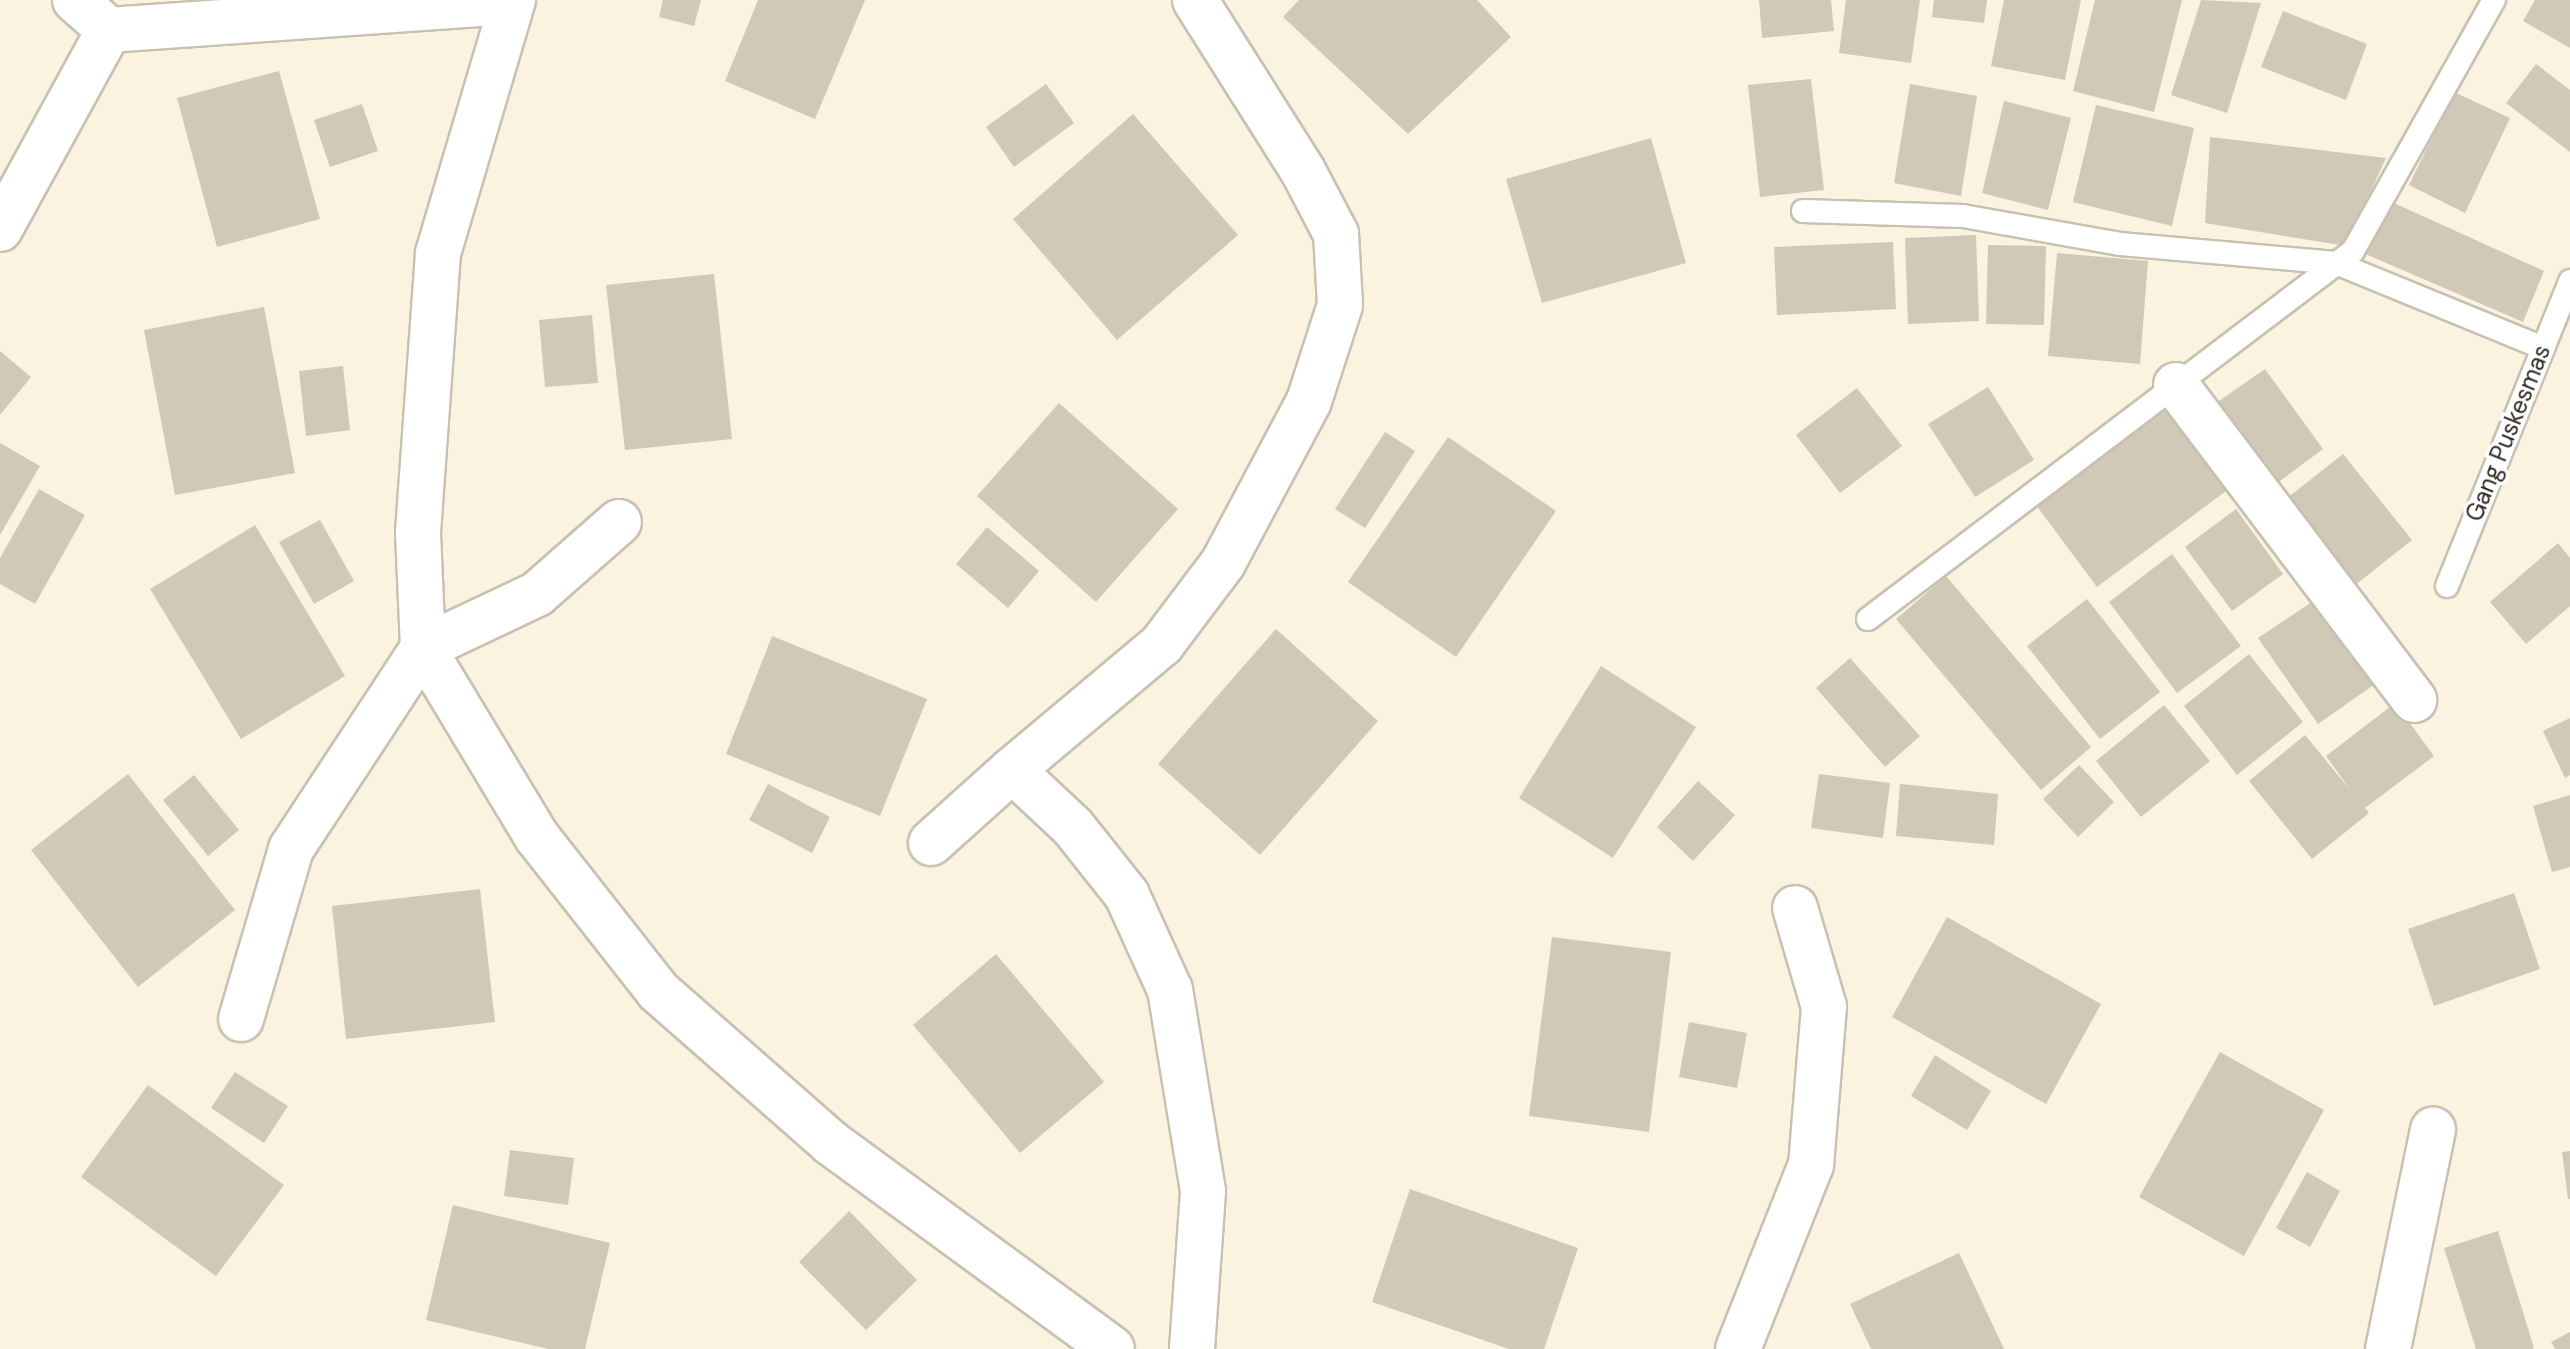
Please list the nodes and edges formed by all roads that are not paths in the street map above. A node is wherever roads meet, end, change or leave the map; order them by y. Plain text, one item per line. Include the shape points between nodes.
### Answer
1 (75, 0) edge
2 (1195, 0) edge
3 (2494, 0) edge
4 (512, 1) edge
5 (109, 30) junction
6 (1803, 211) dead end
7 (0, 229) edge
8 (2336, 263) junction
9 (2570, 281) edge
10 (2543, 348) junction
11 (2176, 385) junction
12 (619, 522) dead end
13 (2447, 586) dead end
14 (1868, 619) dead end
15 (423, 648) junction
16 (2414, 700) dead end
17 (1012, 770) junction
18 (931, 843) dead end
19 (1795, 908) dead end
20 (241, 1019) dead end
21 (2433, 1130) dead end
22 (1112, 1349) edge
23 (1192, 1349) edge
24 (1738, 1349) edge
25 (2388, 1349) edge

1 - 5 street
2 - 17 street via 1303,171 1336,234 1340,305 1309,401 1223,563 1162,644
3 - 8 lane via 2353,251
4 - 5 street
4 - 15 street via 438,253 418,533
5 - 7 street
6 - 8 lane via 1963,216 2120,244
8 - 10 lane
8 - 11 lane
9 - 10 lane, Gang Puskesmas
10 - 13 lane, Gang Puskesmas
11 - 14 lane
11 - 16 street
12 - 15 street via 537,594
15 - 20 street via 291,849
15 - 22 street via 537,837 658,991 831,1143
17 - 18 street
17 - 23 street via 1073,827 1127,895 1170,990 1203,1191
19 - 24 street via 1824,1007 1811,1165
21 - 25 street

